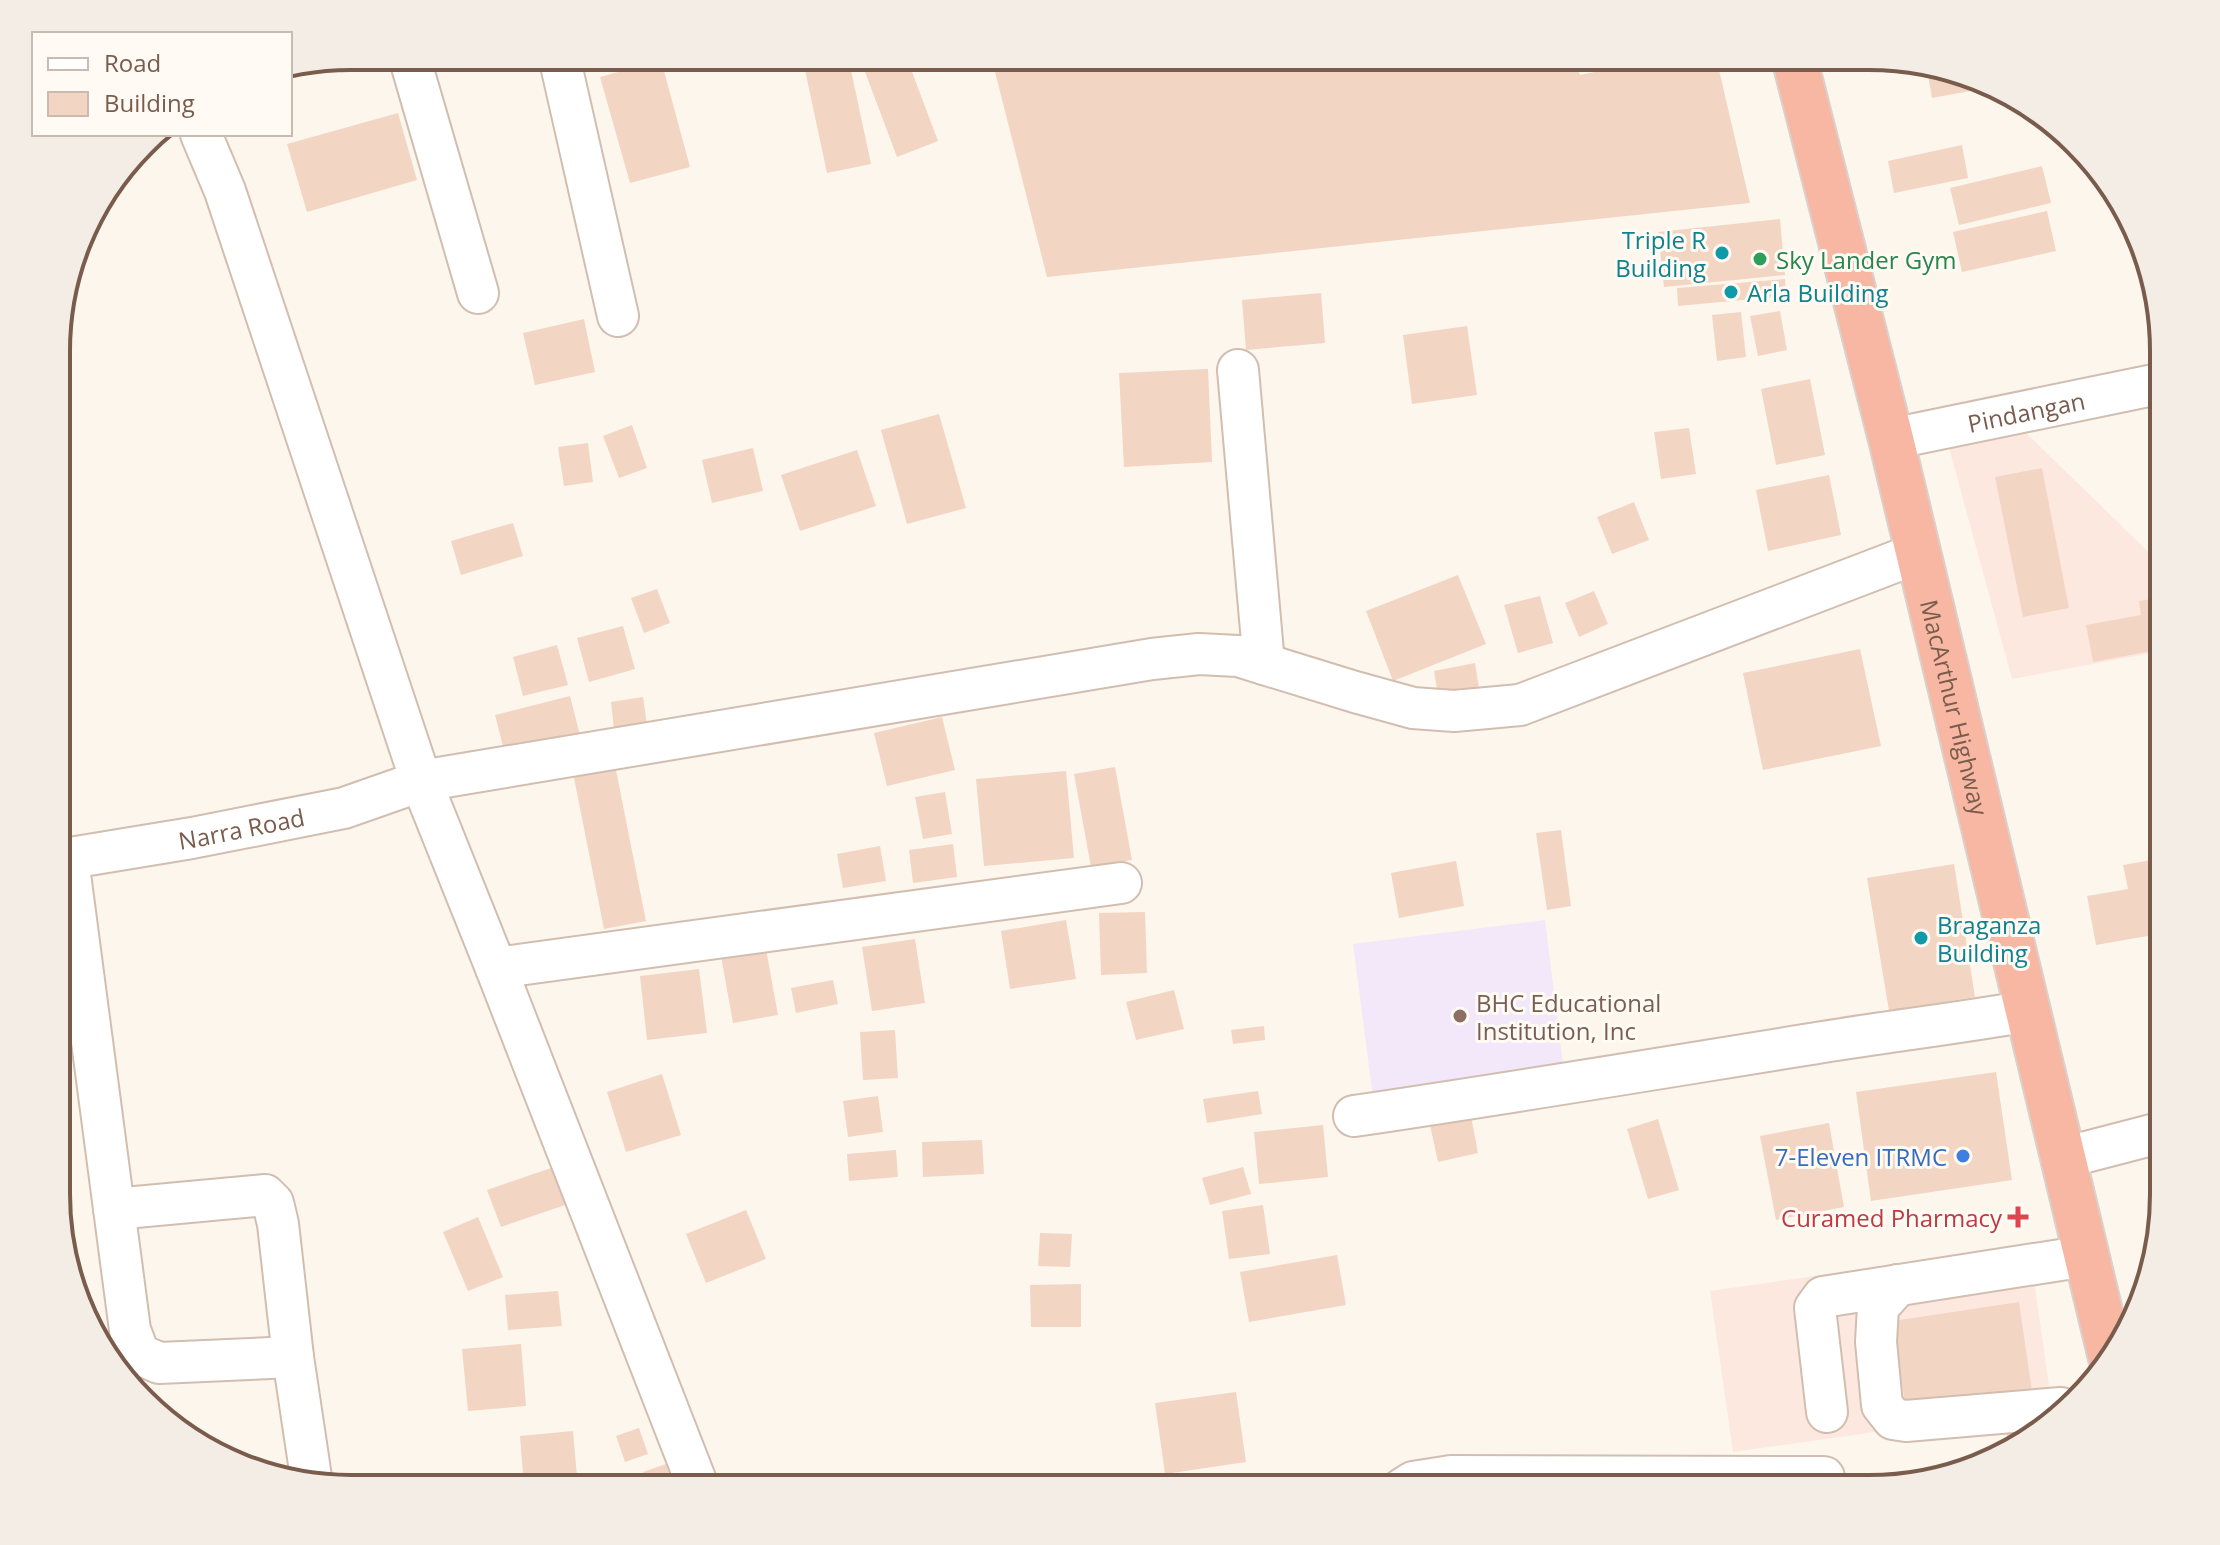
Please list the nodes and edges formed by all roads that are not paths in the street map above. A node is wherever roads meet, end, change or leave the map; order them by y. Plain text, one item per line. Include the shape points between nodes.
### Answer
1 (413, 70) edge
2 (562, 70) edge
3 (1798, 71) edge
4 (202, 136) edge
5 (478, 293) dead end
6 (618, 316) dead end
7 (1238, 370) dead end
8 (2149, 386) edge
9 (1891, 439) junction
10 (1918, 553) junction
11 (1264, 664) junction
12 (421, 781) junction
13 (71, 859) edge
14 (1121, 883) dead end
15 (71, 912) edge
16 (496, 968) junction
17 (2028, 1011) junction
18 (1354, 1116) dead end
19 (2150, 1135) edge
20 (2063, 1158) junction
21 (114, 1209) junction
22 (2086, 1256) junction
23 (1898, 1285) junction
24 (2107, 1343) edge
25 (293, 1357) junction
26 (127, 1359) edge
27 (2049, 1409) edge
28 (1827, 1412) dead end
29 (310, 1472) edge
30 (693, 1474) edge

1 - 5 street
2 - 6 street
3 - 9 highway, MacArthur Highway
4 - 12 street via 230,206
7 - 11 street
8 - 9 street, Pindangan
9 - 10 highway, MacArthur Highway
10 - 11 street, Narra Road via 1520,705 1454,711 1413,708
10 - 17 highway, MacArthur Highway
11 - 12 street, Narra Road via 1199,654 1152,659
12 - 13 street, Narra Road via 344,808
12 - 16 street
14 - 16 street
15 - 21 street
16 - 30 street
17 - 18 street
17 - 20 highway, MacArthur Highway
19 - 20 street
20 - 22 highway, MacArthur Highway
21 - 25 street via 265,1195 273,1203 278,1224
21 - 26 street via 130,1330
22 - 23 street
22 - 24 highway, MacArthur Highway
23 - 27 street via 1878,1307 1876,1342 1882,1405 1893,1419
23 - 28 street via 1823,1297 1815,1308
25 - 26 street via 159,1363
25 - 29 street

